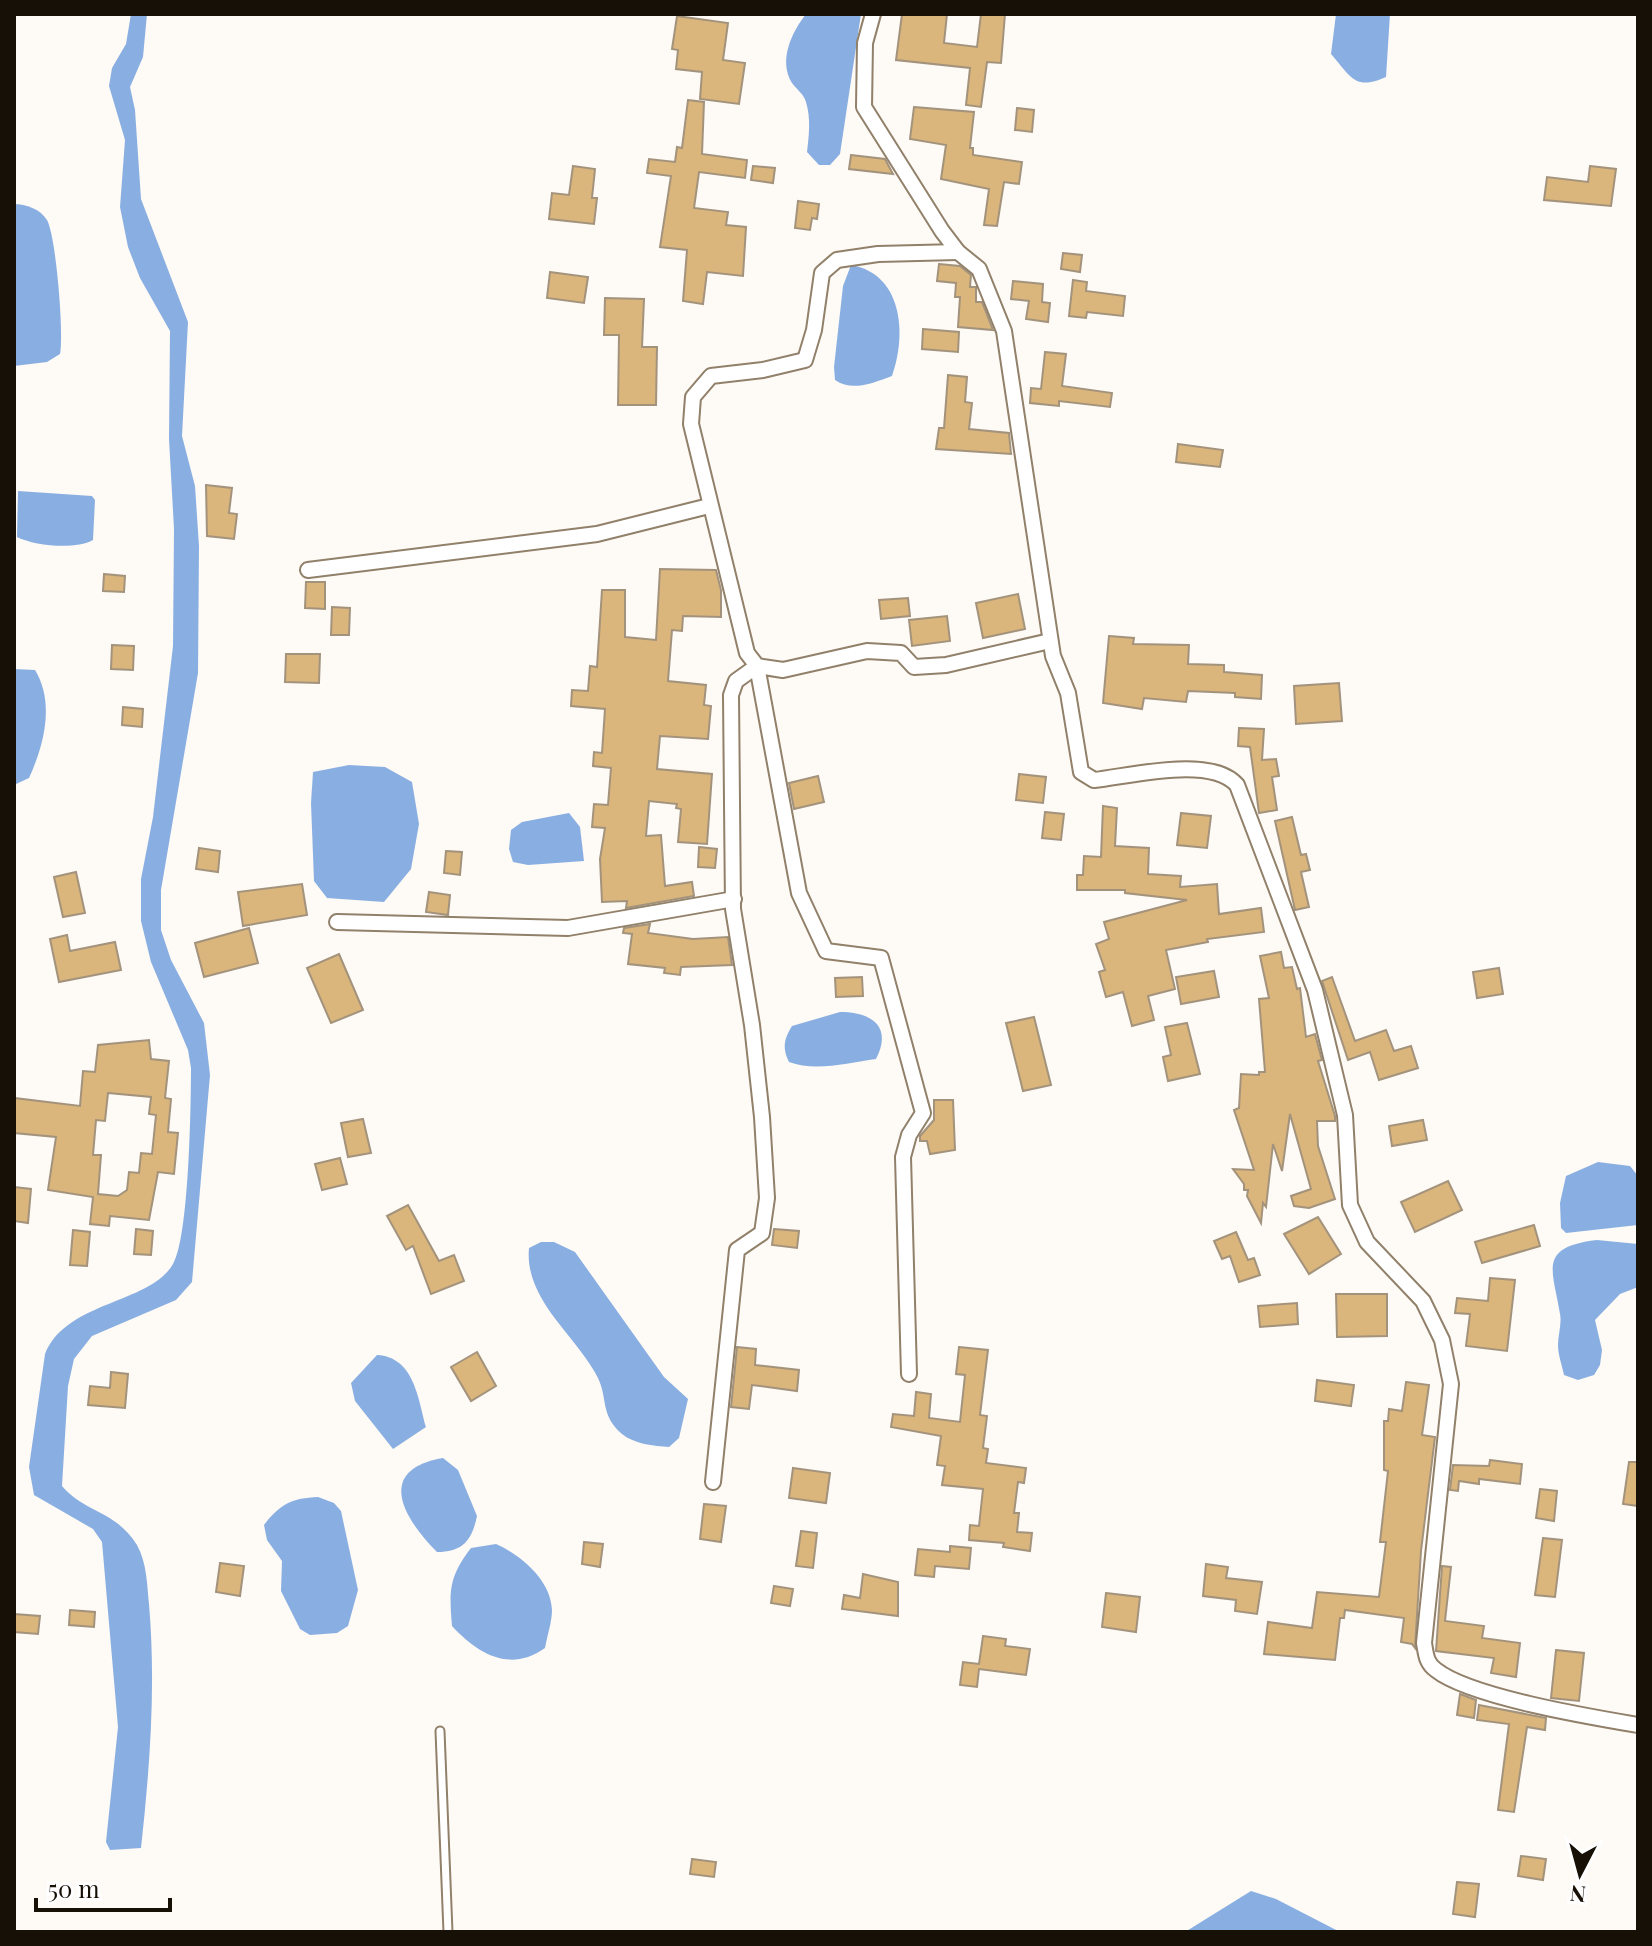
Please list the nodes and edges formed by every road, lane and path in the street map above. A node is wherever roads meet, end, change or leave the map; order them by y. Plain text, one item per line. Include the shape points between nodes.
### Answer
1 (873, 14) edge
2 (958, 252) junction
3 (709, 506) junction
4 (308, 570) dead end
5 (1050, 641) junction
6 (757, 666) junction
7 (734, 899) junction
8 (337, 922) dead end
9 (909, 1374) dead end
10 (713, 1482) dead end
11 (1638, 1725) edge
12 (440, 1731) dead end
13 (448, 1932) edge

1 - 2 street via 865,43 864,107
2 - 3 street via 837,260 822,273 805,360 711,376 693,397 691,424
2 - 5 street via 979,269 1004,331
3 - 4 street via 597,534
3 - 6 street via 747,653
5 - 6 street via 930,666 914,667 901,653 867,651 783,670
5 - 11 street via 1068,693 1081,772 1094,780 1207,770 1227,773 1237,785 1315,990 1345,1115 1350,1205 1367,1242 1423,1301 1442,1340 1451,1384 1424,1643 1427,1662 1476,1688
6 - 7 street via 736,681 731,695
6 - 9 street via 799,893 826,951 881,958 923,1113 903,1157
7 - 8 street via 568,928
7 - 10 street via 752,1025 767,1198 762,1233 737,1250
12 - 13 lane

